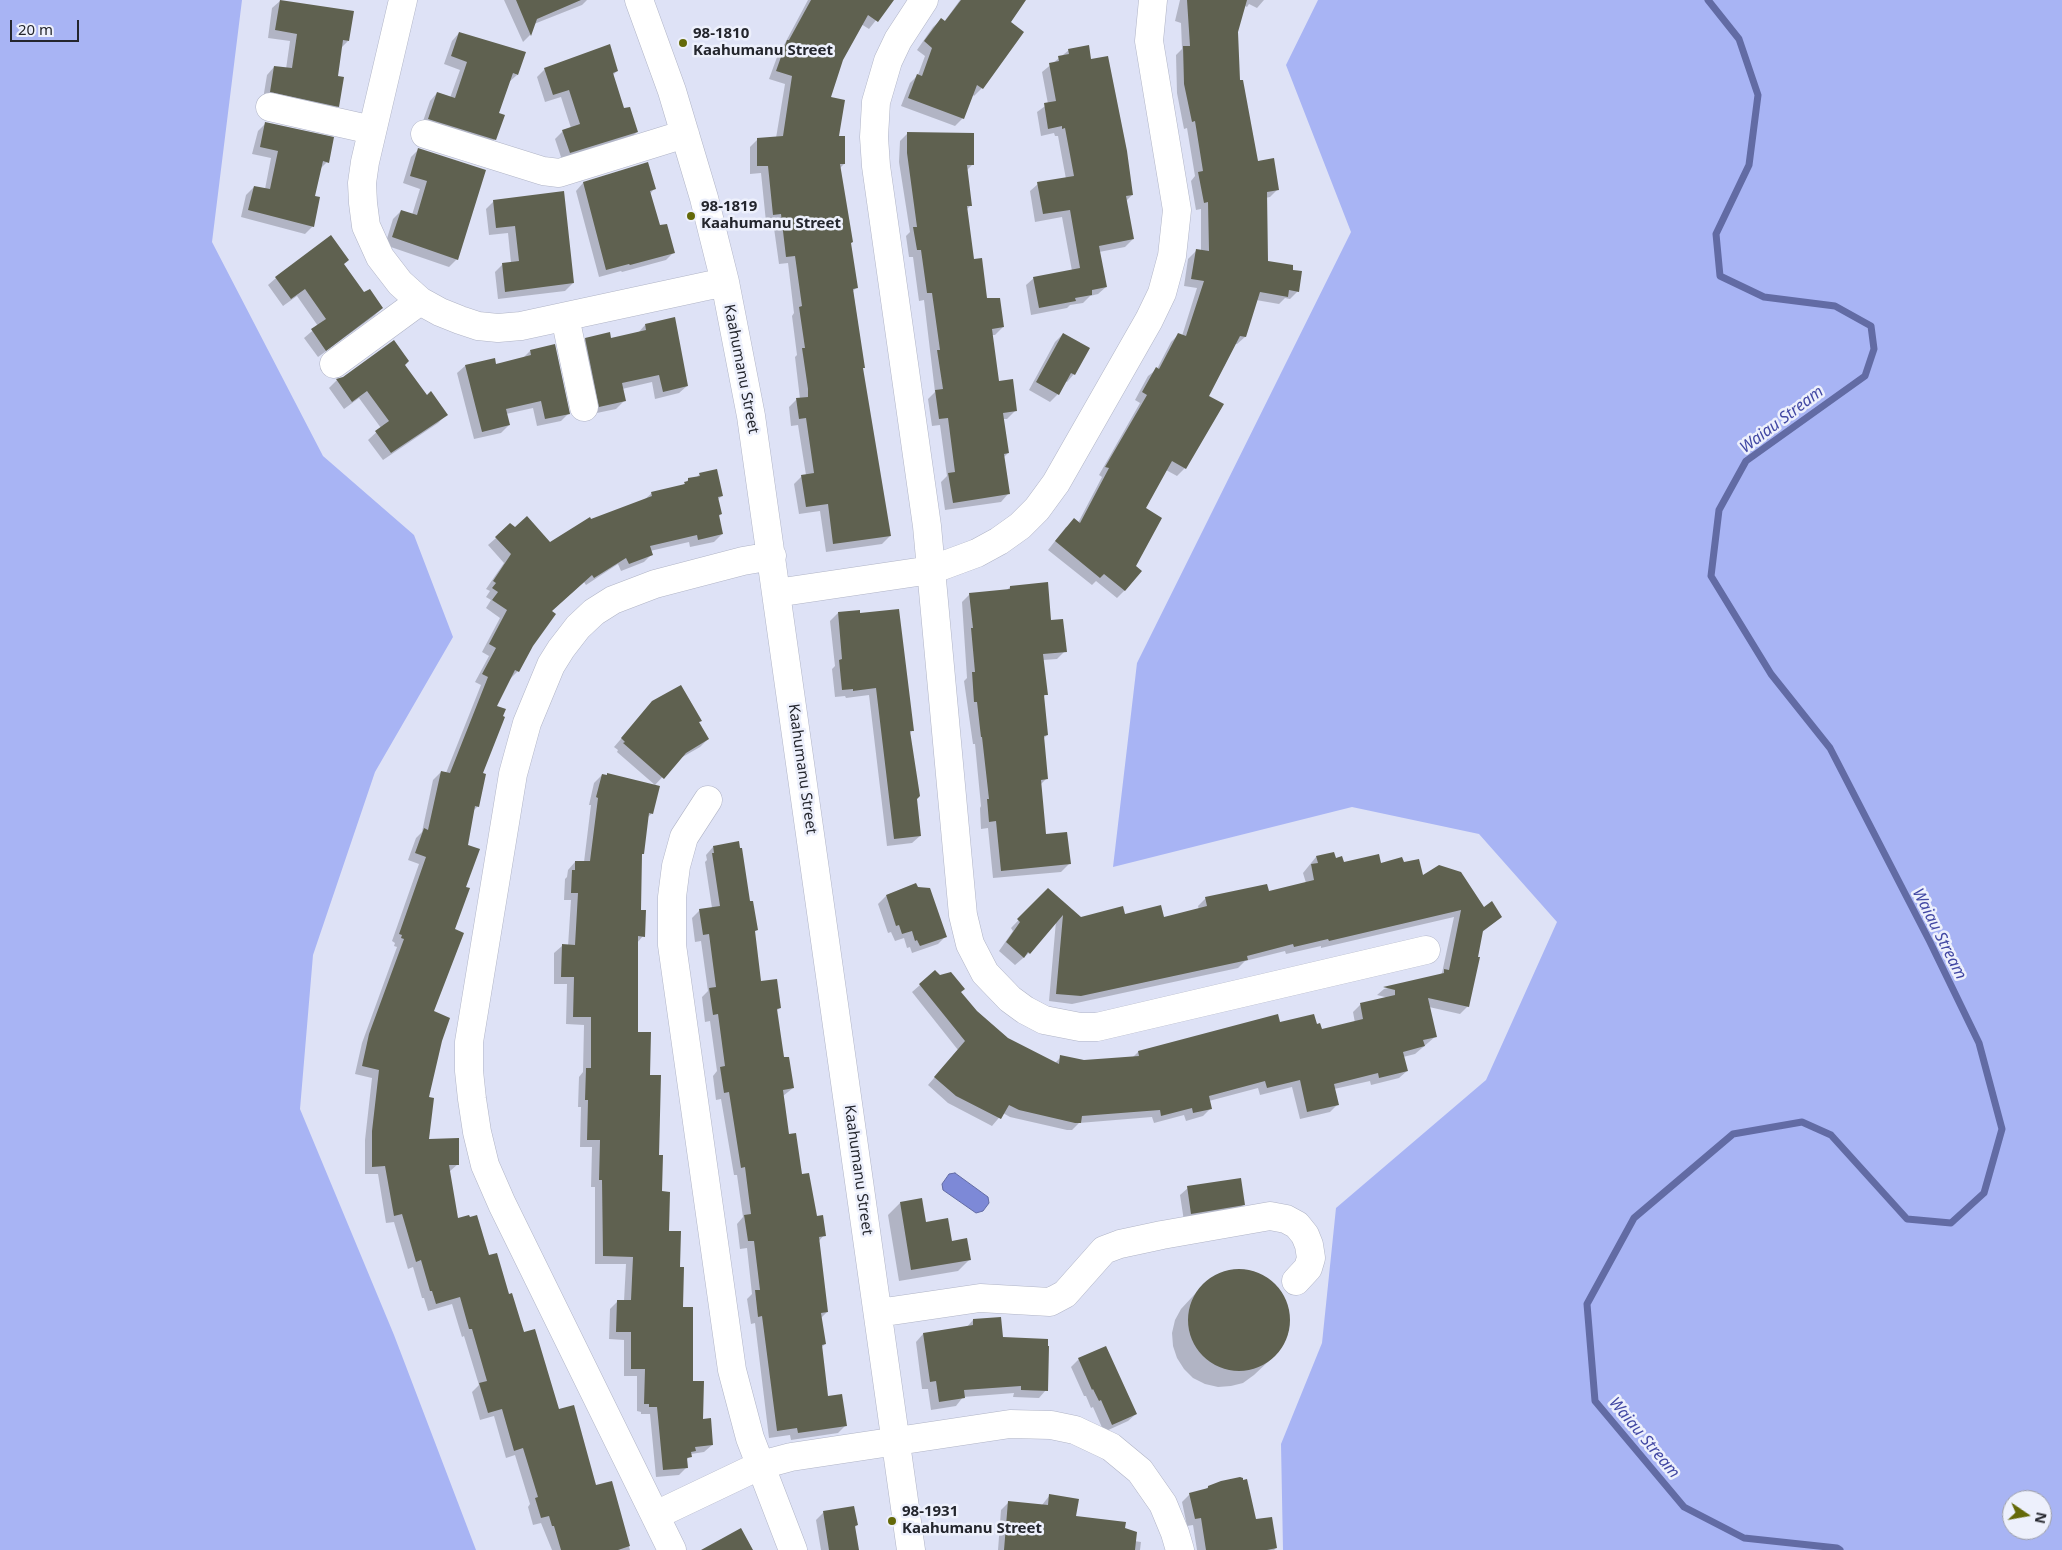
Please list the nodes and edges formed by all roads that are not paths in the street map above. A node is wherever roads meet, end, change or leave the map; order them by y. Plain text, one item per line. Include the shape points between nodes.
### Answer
1 (402, 0) edge
2 (639, 0) edge
3 (924, 0) edge
4 (1153, 0) edge
5 (270, 107) dead end
6 (372, 130) junction
7 (425, 134) dead end
8 (685, 134) junction
9 (725, 282) junction
10 (420, 301) junction
11 (564, 317) junction
12 (334, 364) dead end
13 (584, 407) dead end
14 (772, 556) junction
15 (931, 570) junction
16 (776, 592) junction
17 (708, 800) dead end
18 (1426, 950) dead end
19 (1296, 1281) dead end
20 (878, 1313) junction
21 (896, 1441) junction
22 (761, 1466) junction
23 (656, 1515) junction
24 (672, 1550) edge
25 (793, 1550) edge
26 (911, 1550) edge
27 (1180, 1550) edge

1 - 6 street
2 - 8 street, Kaahumanu Street
3 - 15 street via 888,61 876,102 874,137
4 - 15 street via 1149,41 1177,210 1172,256 1162,293 1075,452 1036,509 999,541
5 - 6 street
6 - 10 street via 362,183 366,226 380,257 400,283
7 - 8 street via 543,171 559,173
8 - 9 street, Kaahumanu Street
9 - 11 street
9 - 14 street, Kaahumanu Street via 751,416
10 - 11 street via 478,326 521,326
10 - 12 street
11 - 13 street
14 - 16 street, Kaahumanu Street
14 - 23 street via 655,584 620,597 594,612 578,627 551,665 527,723 513,774 469,1042 469,1071 485,1165
15 - 16 street
15 - 18 street via 963,915 970,944 985,973 1010,999 1044,1020 1097,1027
16 - 20 street, Kaahumanu Street
17 - 22 street via 684,837 676,866 672,945 732,1370 739,1403
19 - 20 street via 1308,1268 1311,1258 1305,1235 1286,1219 1270,1216 1162,1235 1104,1250 1065,1294 1050,1302 980,1298
20 - 21 street, Kaahumanu Street
21 - 22 street via 791,1457
21 - 26 street, Kaahumanu Street
21 - 27 street via 1010,1424 1051,1425 1074,1430 1111,1446 1140,1471 1163,1504
22 - 23 street
22 - 25 street
23 - 24 street

